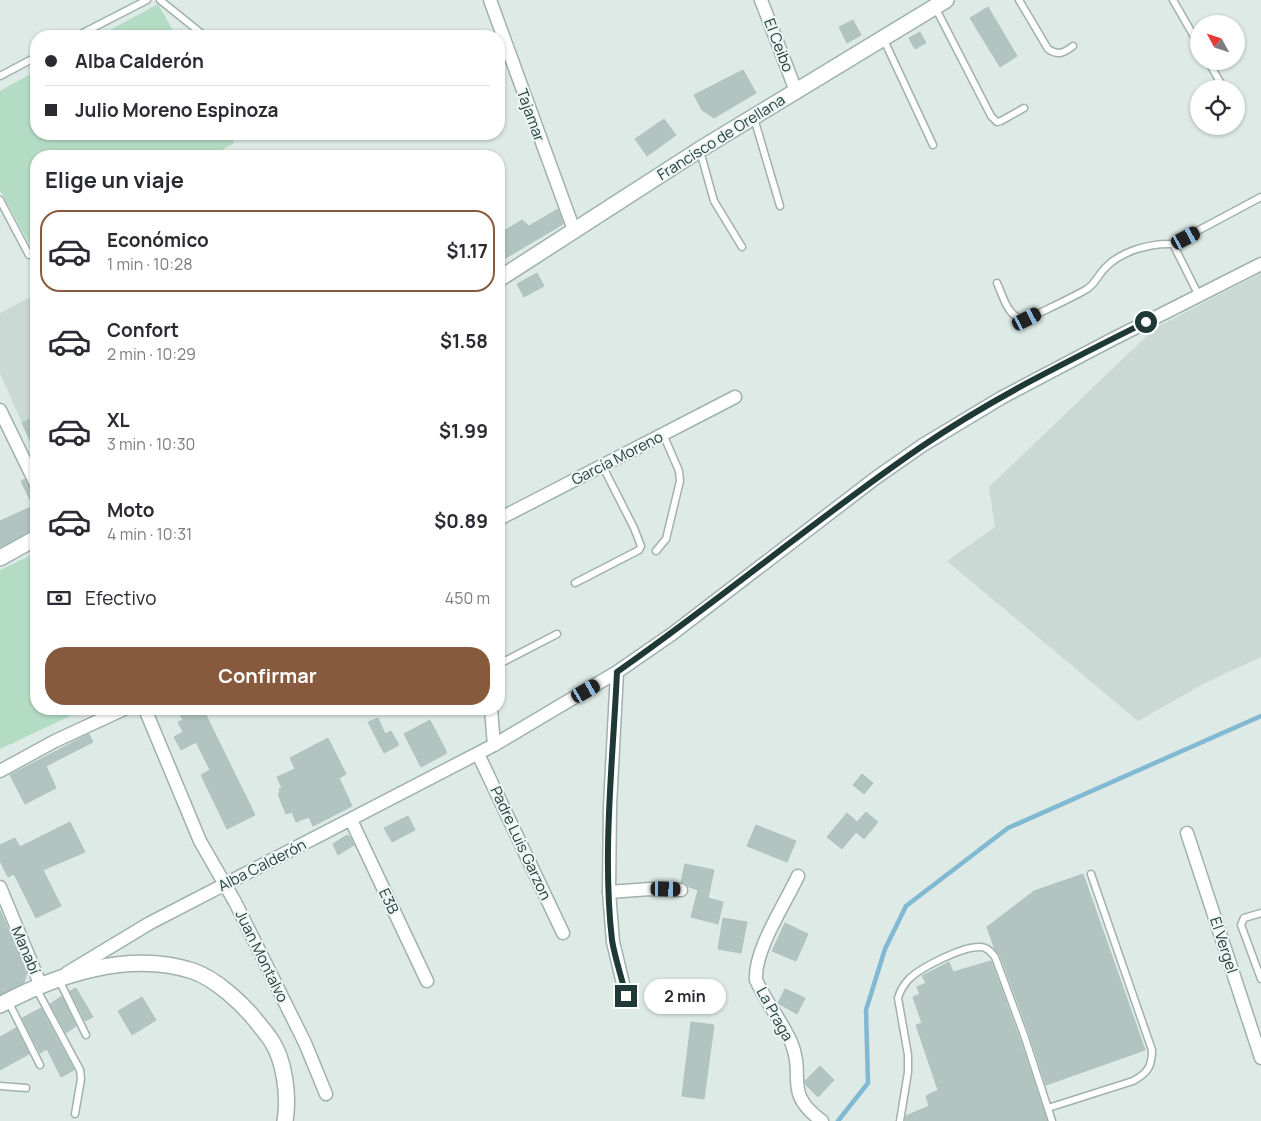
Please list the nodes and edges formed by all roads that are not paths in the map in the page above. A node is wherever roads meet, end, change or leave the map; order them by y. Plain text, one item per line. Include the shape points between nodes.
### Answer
1 (147, 0) edge
2 (160, 0) edge
3 (490, 0) edge
4 (761, 0) edge
5 (1019, 0) edge
6 (1173, 0) edge
7 (941, 3) edge
8 (1190, 29) edge
9 (89, 30) edge
10 (197, 30) edge
11 (501, 30) edge
12 (883, 38) junction
13 (505, 41) edge
14 (1073, 46) dead end
15 (30, 60) edge
16 (0, 76) edge
17 (796, 91) junction
18 (1024, 108) dead end
19 (754, 118) junction
20 (933, 145) dead end
21 (700, 150) junction
22 (1261, 197) edge
23 (0, 200) edge
24 (780, 206) dead end
25 (574, 230) junction
26 (1173, 244) junction
27 (742, 247) dead end
28 (30, 255) edge
29 (1261, 264) edge
30 (505, 275) edge
31 (997, 284) dead end
32 (1199, 296) junction
33 (735, 397) dead end
34 (0, 410) edge
35 (663, 434) junction
36 (602, 466) junction
37 (30, 472) edge
38 (505, 515) edge
39 (30, 541) edge
40 (656, 551) dead end
41 (0, 558) edge
42 (575, 583) dead end
43 (557, 634) dead end
44 (505, 661) edge
45 (617, 672) junction
46 (111, 715) edge
47 (148, 715) edge
48 (492, 715) edge
49 (494, 745) junction
50 (478, 754) junction
51 (0, 771) edge
52 (351, 820) junction
53 (1187, 833) dead end
54 (1090, 874) dead end
55 (798, 876) dead end
56 (225, 884) junction
57 (0, 887) edge
58 (681, 890) dead end
59 (609, 892) junction
60 (1261, 912) edge
61 (563, 933) dead end
62 (1261, 980) edge
63 (427, 981) dead end
64 (46, 984) junction
65 (626, 996) dead end
66 (4, 1003) edge
67 (86, 1035) dead end
68 (1261, 1058) edge
69 (40, 1065) dead end
70 (0, 1086) edge
71 (26, 1088) dead end
72 (326, 1094) dead end
73 (1048, 1108) junction
74 (75, 1114) dead end
75 (285, 1121) edge
76 (822, 1121) edge
77 (900, 1121) edge
78 (1052, 1121) edge

1 - 9 lane
2 - 10 lane
3 - 11 street, Tajamar
4 - 17 street, El Ceibo
5 - 14 lane via 1048,50 1061,53
6 - 8 lane
7 - 12 street, Francisco de Orellana
7 - 18 lane via 991,116 997,122
12 - 17 street, Francisco de Orellana
12 - 20 lane
13 - 25 street, Tajamar
15 - 16 lane
17 - 19 street, Francisco de Orellana
19 - 21 street, Francisco de Orellana
19 - 24 lane
21 - 25 street, Francisco de Orellana
21 - 27 lane via 714,201
22 - 26 lane
23 - 28 lane
25 - 30 street, Francisco de Orellana
26 - 31 lane via 1146,246 1111,262 1087,289 1027,319 1011,314
26 - 32 lane
29 - 32 street
32 - 45 street via 1001,398 923,445
33 - 35 street, García Moreno
34 - 37 street
35 - 36 street, García Moreno
35 - 40 lane via 680,481 666,539
36 - 38 street, García Moreno
36 - 42 lane via 641,546 639,550
39 - 41 street
43 - 44 lane
45 - 49 street
45 - 59 street
46 - 51 street
47 - 56 street, Juan Montalvo via 200,840
48 - 49 street
49 - 50 street, Alba Calderón
50 - 52 street, Alba Calderón
50 - 61 street, Padre Luis Garzon
52 - 56 street, Alba Calderón
52 - 63 street, E3B
53 - 68 street, El Vergel
54 - 73 lane via 1152,1050 1152,1064 1144,1075 1133,1081
55 - 76 street, La Praga via 759,955 756,975 761,991 792,1044 801,1102
56 - 64 street, Alba Calderón
56 - 72 street, Juan Montalvo via 305,1043
57 - 64 street, Manabí
58 - 59 street
59 - 65 street via 613,942
60 - 62 lane via 1244,918 1241,925
64 - 66 street
64 - 67 lane
64 - 74 lane via 80,1070
64 - 75 street via 102,967 126,964 158,964 194,971 225,990 251,1014 272,1041 283,1072 287,1106
66 - 69 lane
70 - 71 lane
73 - 77 lane via 994,957 990,951 978,946 923,970 910,978 900,993 898,998 908,1055
73 - 78 lane

